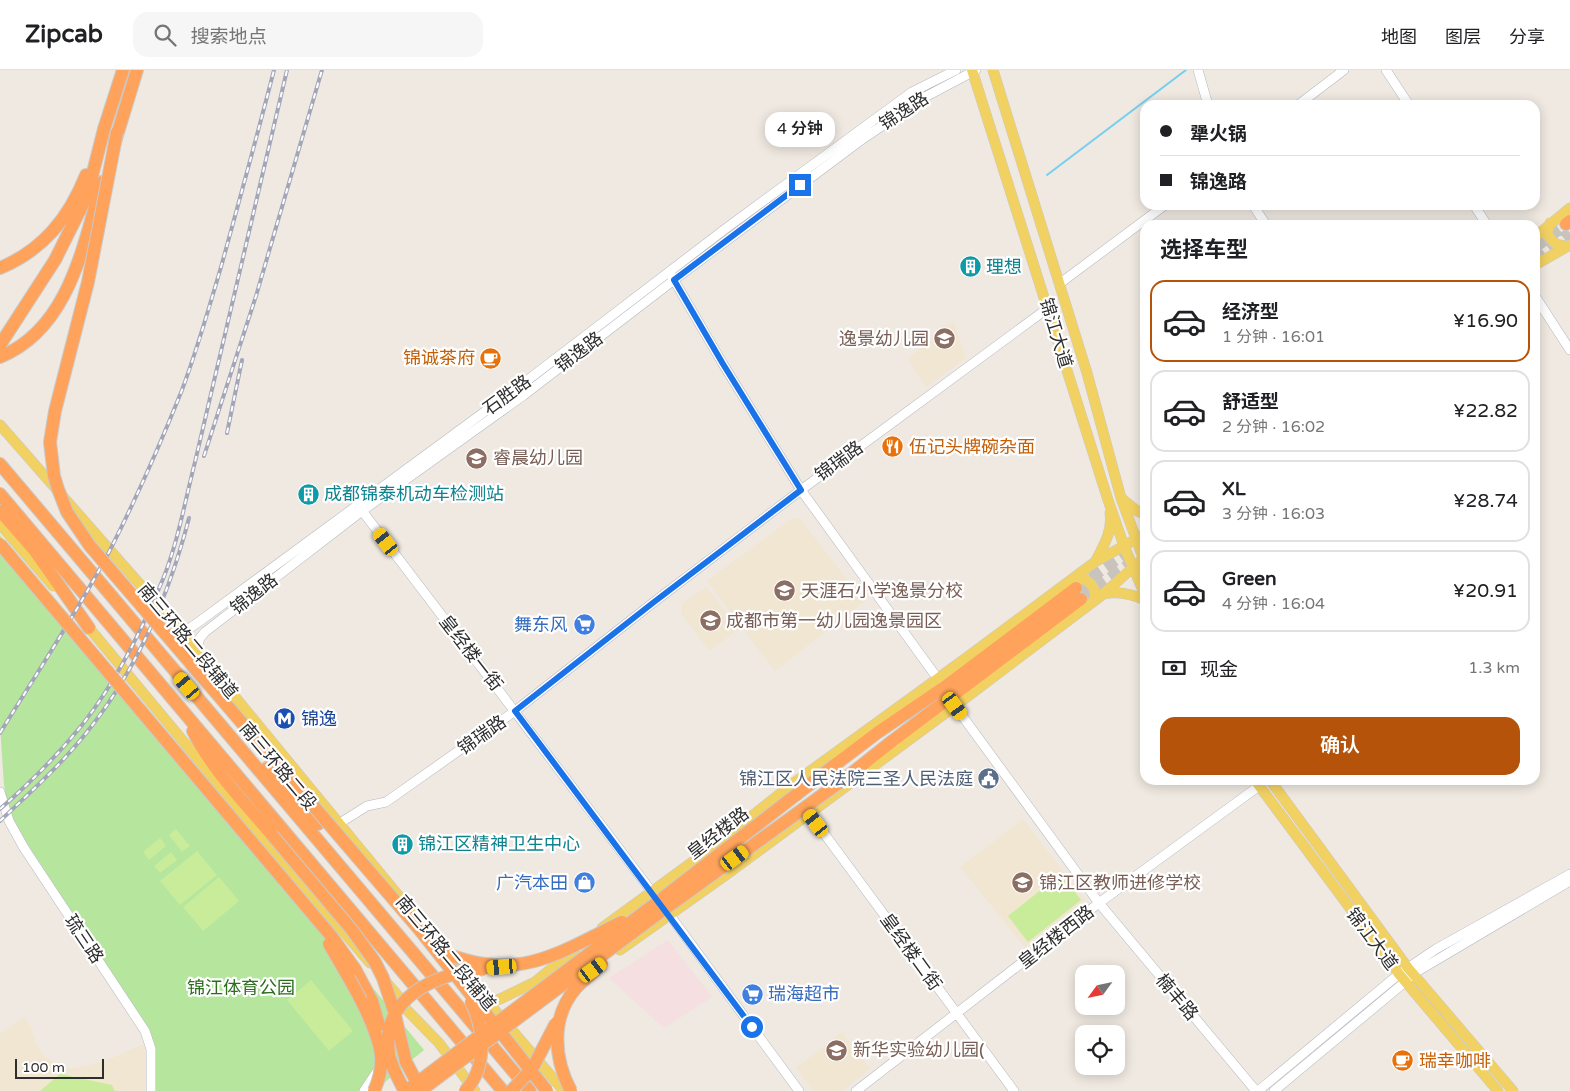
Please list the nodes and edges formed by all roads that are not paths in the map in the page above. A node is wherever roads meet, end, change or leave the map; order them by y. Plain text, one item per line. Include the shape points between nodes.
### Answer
1 (123, 70) edge
2 (137, 70) edge
3 (956, 70) edge
4 (993, 70) edge
5 (1198, 70) edge
6 (1344, 70) edge
7 (1386, 70) edge
8 (973, 71) edge
9 (1207, 100) edge
10 (1305, 100) edge
11 (1406, 100) edge
12 (104, 129) junction
13 (118, 132) junction
14 (1570, 208) edge
15 (1158, 210) edge
16 (1145, 220) edge
17 (1550, 223) junction
18 (1140, 224) edge
19 (1540, 232) edge
20 (1569, 246) edge
21 (1540, 262) edge
22 (0, 268) edge
23 (672, 276) junction
24 (1060, 284) junction
25 (1540, 304) edge
26 (1048, 308) junction
27 (0, 345) edge
28 (1570, 350) edge
29 (0, 357) edge
30 (0, 425) edge
31 (0, 464) edge
32 (801, 490) junction
33 (0, 494) edge
34 (1121, 498) junction
35 (1108, 500) junction
36 (360, 508) junction
37 (0, 511) edge
38 (1140, 512) edge
39 (0, 524) edge
40 (1140, 537) edge
41 (1135, 540) junction
42 (0, 544) edge
43 (1124, 546) junction
44 (1140, 551) edge
45 (1095, 562) junction
46 (1140, 563) edge
47 (1133, 568) junction
48 (1140, 584) edge
49 (1078, 588) junction
50 (1098, 597) junction
51 (1140, 598) edge
52 (89, 628) junction
53 (180, 630) junction
54 (196, 650) junction
55 (938, 679) junction
56 (199, 700) junction
57 (955, 706) junction
58 (899, 707) junction
59 (515, 711) junction
60 (184, 713) junction
61 (877, 733) junction
62 (894, 750) junction
63 (848, 777) junction
64 (1254, 785) edge
65 (1258, 785) edge
66 (1274, 785) edge
67 (0, 792) edge
68 (809, 813) junction
69 (340, 823) junction
70 (712, 847) junction
71 (730, 872) junction
72 (1570, 874) edge
73 (1570, 881) edge
74 (291, 888) junction
75 (651, 891) junction
76 (1099, 903) junction
77 (653, 911) junction
78 (669, 914) junction
79 (515, 966) junction
80 (1411, 971) junction
81 (1402, 978) junction
82 (461, 982) junction
83 (488, 1003) junction
84 (406, 1009) junction
85 (562, 1014) junction
86 (956, 1014) junction
87 (513, 1032) junction
88 (389, 1054) junction
89 (373, 1078) junction
90 (151, 1091) edge
91 (364, 1091) edge
92 (374, 1091) edge
93 (405, 1091) edge
94 (411, 1091) edge
95 (420, 1091) edge
96 (427, 1091) edge
97 (465, 1091) edge
98 (475, 1091) edge
99 (503, 1091) edge
100 (511, 1091) edge
101 (530, 1091) edge
102 (547, 1091) edge
103 (564, 1091) edge
104 (571, 1091) edge
105 (799, 1091) edge
106 (856, 1091) edge
107 (1014, 1091) edge
108 (1257, 1091) edge
109 (1274, 1091) edge
110 (1498, 1091) edge
111 (1513, 1091) edge

1 - 12 highway
2 - 13 highway
3 - 23 street, 石胜路 via 912,92
4 - 24 main road, 锦江大道
5 - 9 street
6 - 10 street
7 - 11 street
8 - 23 street, 锦逸路 via 925,97 864,138
8 - 26 main road, 锦江大道
12 - 22 highway via 82,186 58,226 24,256
12 - 27 highway via 87,196 72,228
13 - 29 highway, bridge via 76,270 61,302 48,322 30,340
13 - 82 highway, bridge via 88,282 50,442 54,476 67,512 90,546
14 - 17 main road
15 - 16 street
17 - 19 main road
17 - 20 main road via 1547,232 1551,240 1557,245
18 - 24 street
20 - 21 main road
23 - 32 street
23 - 36 street, 石胜路 via 533,376
24 - 34 main road, 锦江大道
25 - 28 street
26 - 32 street, 锦瑞路
26 - 35 main road, 锦江大道
30 - 53 main road, 南三环路二段辅道
31 - 56 highway, 南三环路二段
32 - 55 street
32 - 59 street, 锦瑞路
33 - 60 highway
34 - 38 main road
34 - 41 main road, 锦江大道
35 - 43 main road, 锦江大道
35 - 45 main road via 1110,526
36 - 53 street, 石胜路 via 195,625
36 - 54 street, 锦逸路 via 205,632
36 - 59 street, 皇经楼一街
37 - 52 highway via 35,551
39 - 52 main road
40 - 41 main road
41 - 43 main road
41 - 44 main road, 锦江大道
42 - 74 highway, bridge
43 - 45 main road
43 - 47 main road, 锦江大道
45 - 49 main road
46 - 47 main road
47 - 48 main road, 锦江大道
47 - 50 main road
49 - 50 main road via 1086,579
49 - 55 main road
49 - 61 highway, 皇经楼路
49 - 63 highway, 皇经楼路
50 - 51 main road via 1112,592
50 - 57 main road
52 - 84 main road
53 - 54 main road, 南三环路二段辅道
54 - 69 main road, 南三环路二段辅道
55 - 58 main road
56 - 79 highway, bridge via 272,772 417,937 458,959 478,964
56 - 101 highway, 南三环路二段
57 - 62 main road
57 - 76 street, 楠丰路
58 - 61 highway
58 - 70 main road
59 - 69 street, 锦瑞路 via 386,802 367,806
59 - 75 street, 皇经楼一街
60 - 96 highway, bridge via 202,749 226,781 352,930 375,962 391,1003 406,1062
60 - 99 highway
61 - 77 highway, 皇经楼路, bridge
62 - 63 highway
62 - 68 main road
63 - 77 highway, 皇经楼路, bridge
64 - 76 street, 皇经楼西路
65 - 81 main road, 锦江大道
66 - 80 main road, 锦江大道
67 - 90 street, 琉三路 via 8,821 24,848 145,1032 150,1049
68 - 71 main road
68 - 86 street, 皇经楼二街
69 - 83 main road, 南三环路二段辅道
70 - 71 main road via 703,858 702,867 707,874 717,876
70 - 75 main road
71 - 78 main road
72 - 80 street via 1436,950
73 - 80 street
74 - 88 highway, bridge via 360,976 372,1001
74 - 92 highway, bridge via 336,957 368,1016 382,1064
75 - 78 street, 皇经楼一街
75 - 83 main road via 535,982
76 - 86 street, 皇经楼西路
76 - 108 street, 楠丰路
77 - 79 highway, bridge via 556,955
77 - 85 highway, bridge via 576,988
77 - 93 highway, 皇经楼路, bridge
77 - 95 highway, 皇经楼路, bridge
78 - 87 main road via 520,1023
78 - 105 street, 皇经楼一街
79 - 88 highway, bridge via 475,970 426,985 400,1006 391,1023
80 - 81 street
80 - 111 main road, 锦江大道
81 - 108 street
81 - 109 street
81 - 110 main road, 锦江大道
82 - 97 highway, bridge via 479,1022 481,1042 480,1064
82 - 102 highway, bridge
83 - 87 main road, 南三环路二段辅道
84 - 89 street
84 - 98 main road via 439,1043
85 - 100 highway, bridge via 532,1069
85 - 104 highway, bridge via 558,1056
86 - 106 street, 皇经楼西路
86 - 107 street, 皇经楼二街
87 - 103 main road, 南三环路二段辅道
88 - 93 highway, bridge
89 - 91 street
89 - 94 street via 393,1078

